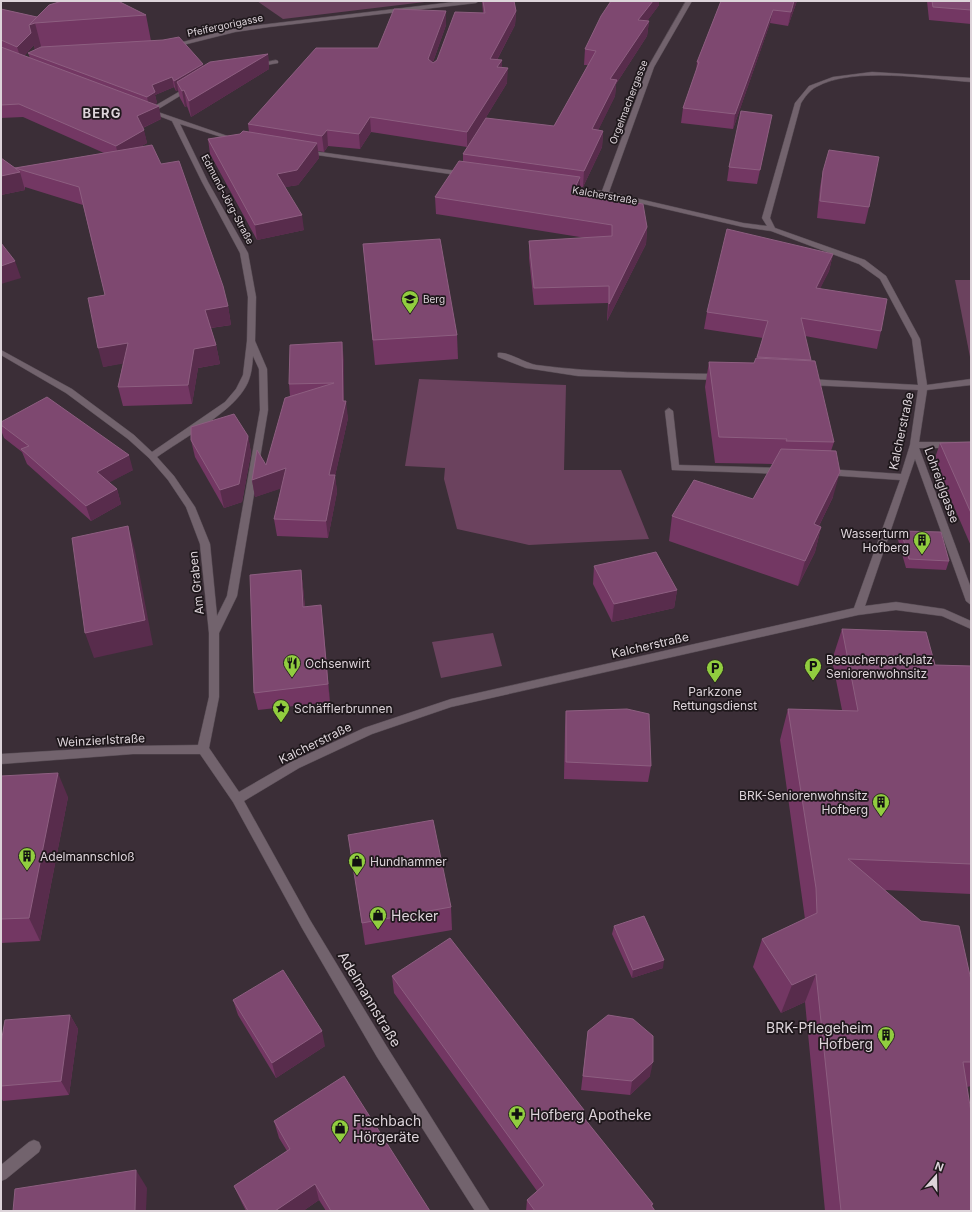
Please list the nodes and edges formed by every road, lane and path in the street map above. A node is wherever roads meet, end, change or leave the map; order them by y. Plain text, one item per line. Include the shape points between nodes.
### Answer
1 (476, 1) edge
2 (689, 1) edge
3 (458, 4) junction
4 (455, 11) edge
5 (166, 46) edge
6 (276, 62) dead end
7 (245, 67) edge
8 (971, 80) edge
9 (200, 81) edge
10 (143, 109) edge
11 (150, 111) junction
12 (175, 120) junction
13 (247, 142) edge
14 (299, 151) edge
15 (470, 175) edge
16 (557, 187) edge
17 (605, 193) junction
18 (772, 228) junction
19 (251, 341) junction
20 (1, 352) edge
21 (501, 355) dead end
22 (728, 377) edge
23 (798, 381) edge
24 (971, 382) edge
25 (923, 388) junction
26 (668, 411) dead end
27 (914, 445) junction
28 (971, 446) edge
29 (152, 456) junction
30 (790, 471) edge
31 (821, 472) edge
32 (905, 476) junction
33 (971, 602) edge
34 (858, 611) junction
35 (971, 625) edge
36 (214, 633) junction
37 (203, 749) junction
38 (1, 759) edge
39 (237, 799) junction
40 (34, 1147) dead end
41 (1, 1174) edge
42 (484, 1211) edge

1 - 3 street, Pfeifergorigasse
2 - 17 street, Orgelmachergasse via 651,66
3 - 4 street
3 - 5 street, Pfeifergorigasse via 268,25
6 - 7 street
8 - 18 street via 867,75 831,79 808,90 798,103 766,218
9 - 11 street
10 - 11 street
11 - 12 street
12 - 13 street
12 - 19 street, Edmund-Jörg-Straße via 244,253 252,297
14 - 15 street
16 - 17 street, Kalcherstraße
17 - 18 street, Kalcherstraße via 743,225
18 - 25 street, Kalcherstraße via 792,238 862,262 883,278 916,339
19 - 29 street, Edmund-Jörg-Straße via 247,375 228,404
19 - 36 street via 264,369 264,410 232,596
20 - 29 street, Am Graben via 69,391 131,437
21 - 22 street via 526,366 578,374
23 - 25 street, Kalcherstraße
24 - 25 street
25 - 27 street, Kalcherstraße
26 - 30 street via 675,468
27 - 28 street
27 - 32 street, Kalcherstraße
27 - 33 street, Lohreiglgasse
29 - 36 street, Am Graben via 171,478 190,507 205,544
31 - 32 street
32 - 34 street, Kalcherstraße
34 - 35 street via 896,606 944,613
34 - 39 street, Kalcherstraße via 451,703 368,731 295,765
36 - 37 street, Am Graben via 214,697
37 - 38 street, Weinzierlstraße via 133,750
37 - 39 street
39 - 42 street, Adelmannstraße via 296,907 378,1045
40 - 41 street

